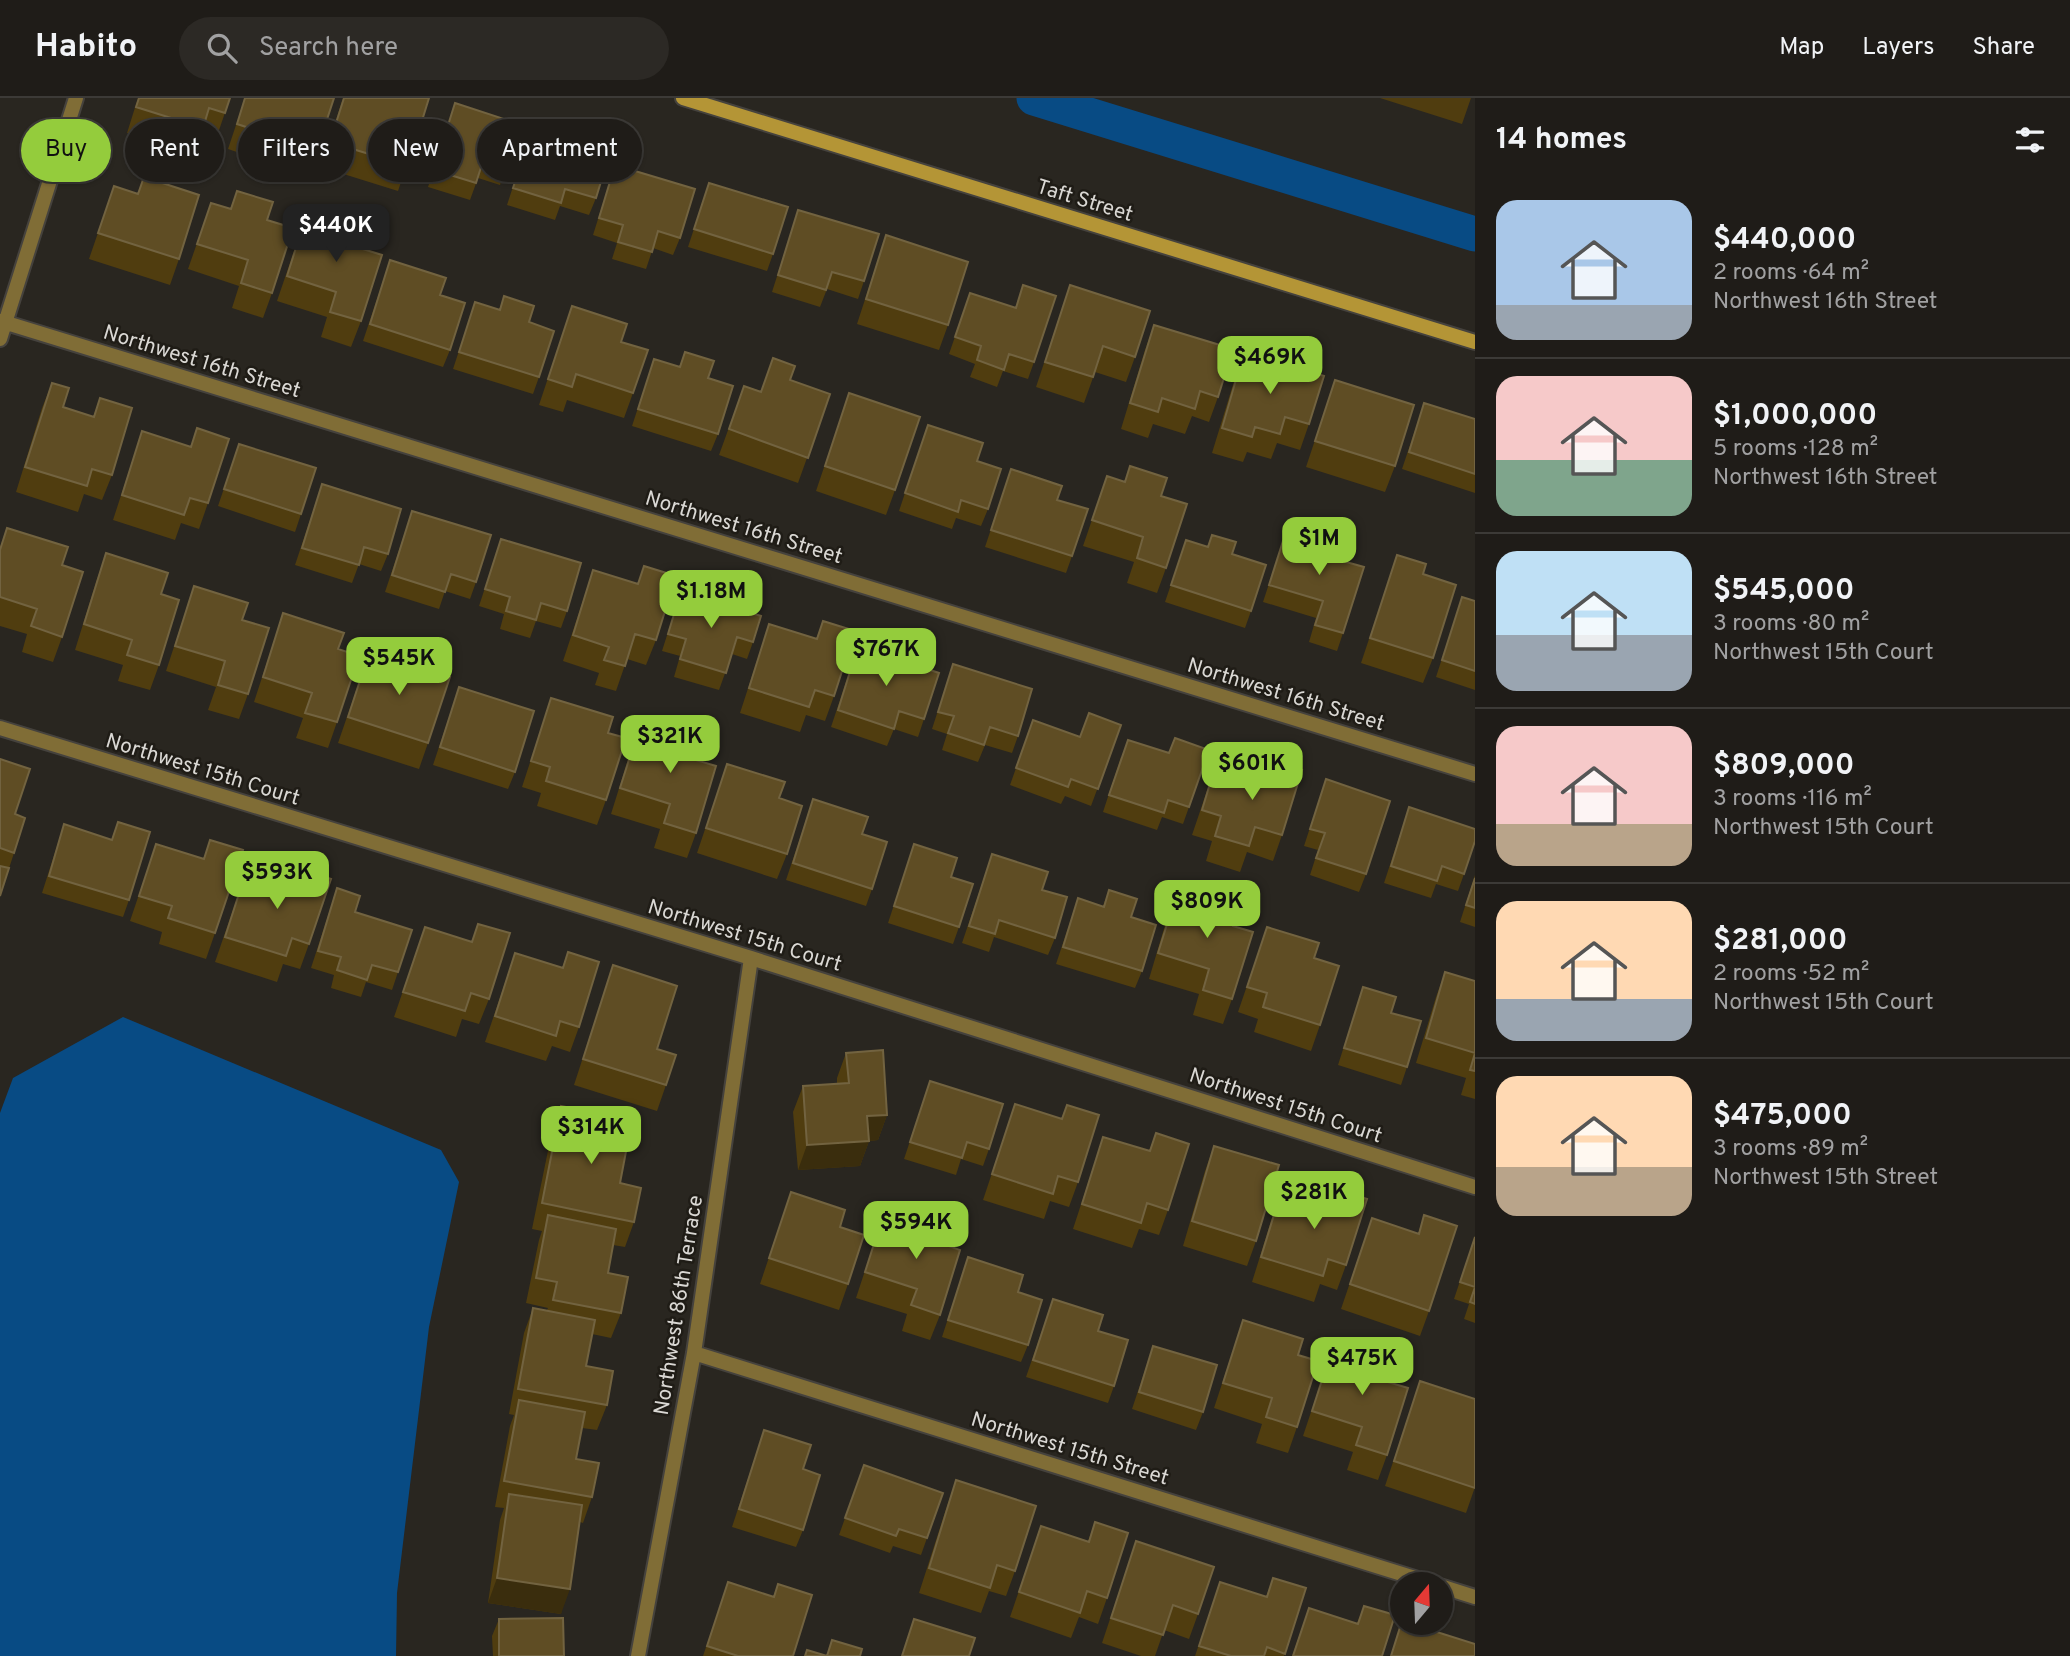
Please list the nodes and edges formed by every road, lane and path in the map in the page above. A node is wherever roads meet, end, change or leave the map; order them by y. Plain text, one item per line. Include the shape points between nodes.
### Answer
1 (76, 98) edge
2 (683, 98) edge
3 (2, 321) edge
4 (0, 339) edge
5 (1475, 342) edge
6 (0, 729) edge
7 (1475, 774) edge
8 (751, 958) junction
9 (1475, 1187) edge
10 (694, 1353) junction
11 (1396, 1572) edge
12 (1453, 1590) edge
13 (1475, 1597) edge
14 (638, 1656) edge

1 - 3 street
2 - 5 street, Taft Street
3 - 4 street
3 - 7 street, Northwest 16th Street
6 - 8 street, Northwest 15th Court
8 - 9 street, Northwest 15th Court
8 - 10 street, Northwest 86th Terrace
10 - 11 street, Northwest 15th Street
10 - 14 street, Northwest 86th Terrace
12 - 13 street

